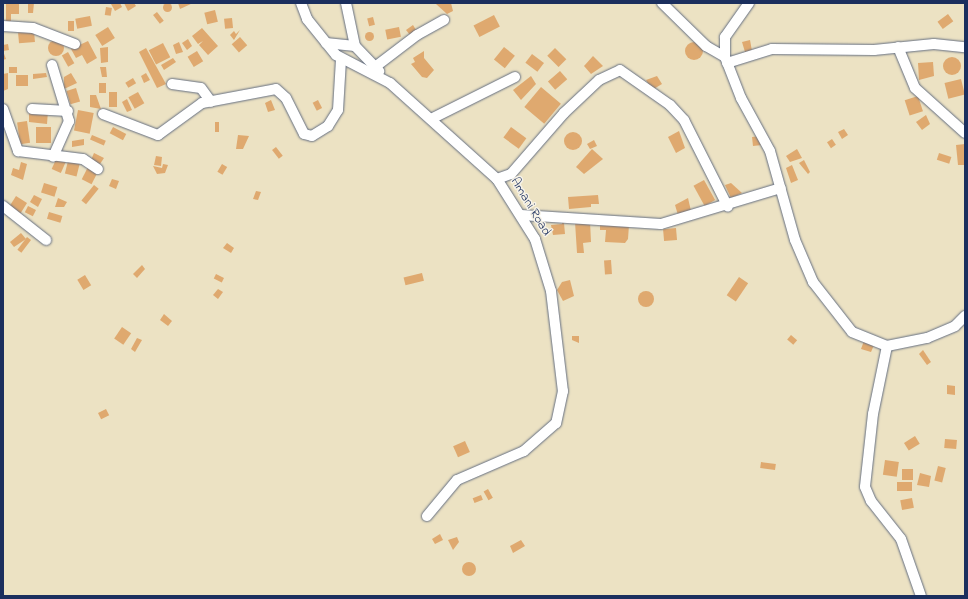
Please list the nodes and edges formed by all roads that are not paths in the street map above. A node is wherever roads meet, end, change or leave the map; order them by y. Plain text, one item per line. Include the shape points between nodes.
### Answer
1 (301, 3) edge
2 (346, 3) edge
3 (662, 3) edge
4 (749, 3) edge
5 (444, 20) dead end
6 (3, 26) edge
7 (326, 43) junction
8 (75, 44) dead end
9 (355, 46) junction
10 (898, 47) junction
11 (965, 47) edge
12 (341, 60) junction
13 (726, 60) junction
14 (52, 65) dead end
15 (375, 67) junction
16 (515, 76) dead end
17 (390, 83) junction
18 (172, 84) dead end
19 (211, 102) junction
20 (3, 109) edge
21 (32, 109) dead end
22 (68, 112) junction
23 (103, 114) dead end
24 (431, 119) junction
25 (965, 133) edge
26 (53, 157) junction
27 (98, 169) dead end
28 (497, 179) junction
29 (780, 188) junction
30 (3, 206) edge
31 (728, 206) junction
32 (521, 215) junction
33 (46, 240) dead end
34 (965, 316) edge
35 (887, 346) junction
36 (427, 516) dead end
37 (921, 596) edge

1 - 7 street, Amani Road via 306,19
2 - 9 street
3 - 13 street via 706,46
4 - 13 street via 725,37
5 - 15 street via 411,39
6 - 8 street via 33,28
7 - 9 street
7 - 12 street, Amani Road
9 - 15 street
10 - 11 street via 934,44
10 - 13 street via 874,50 772,49
10 - 25 street via 915,88
12 - 17 street, Amani Road
12 - 19 street via 338,110 328,126 316,135 304,134 286,98 276,89
13 - 29 street via 741,98 770,151
14 - 22 street
15 - 17 street
16 - 24 street
17 - 24 street, Amani Road
18 - 19 street via 201,88
19 - 23 street via 187,111 167,132 158,134
20 - 26 street via 18,151
21 - 22 street
22 - 26 street via 68,124
24 - 28 street, Amani Road
26 - 27 street via 83,159
28 - 31 street via 511,174 564,113 599,80 620,70 670,105 684,120
28 - 32 street, Amani Road
29 - 31 street
29 - 35 street via 812,282 852,332
30 - 33 street
31 - 32 street via 661,224
32 - 36 street, Amani Road via 541,252 551,291 561,353 563,391 560,415 556,423 524,451 457,480
34 - 35 street via 955,326 928,338
35 - 37 street via 873,414 865,487 871,501 900,539

